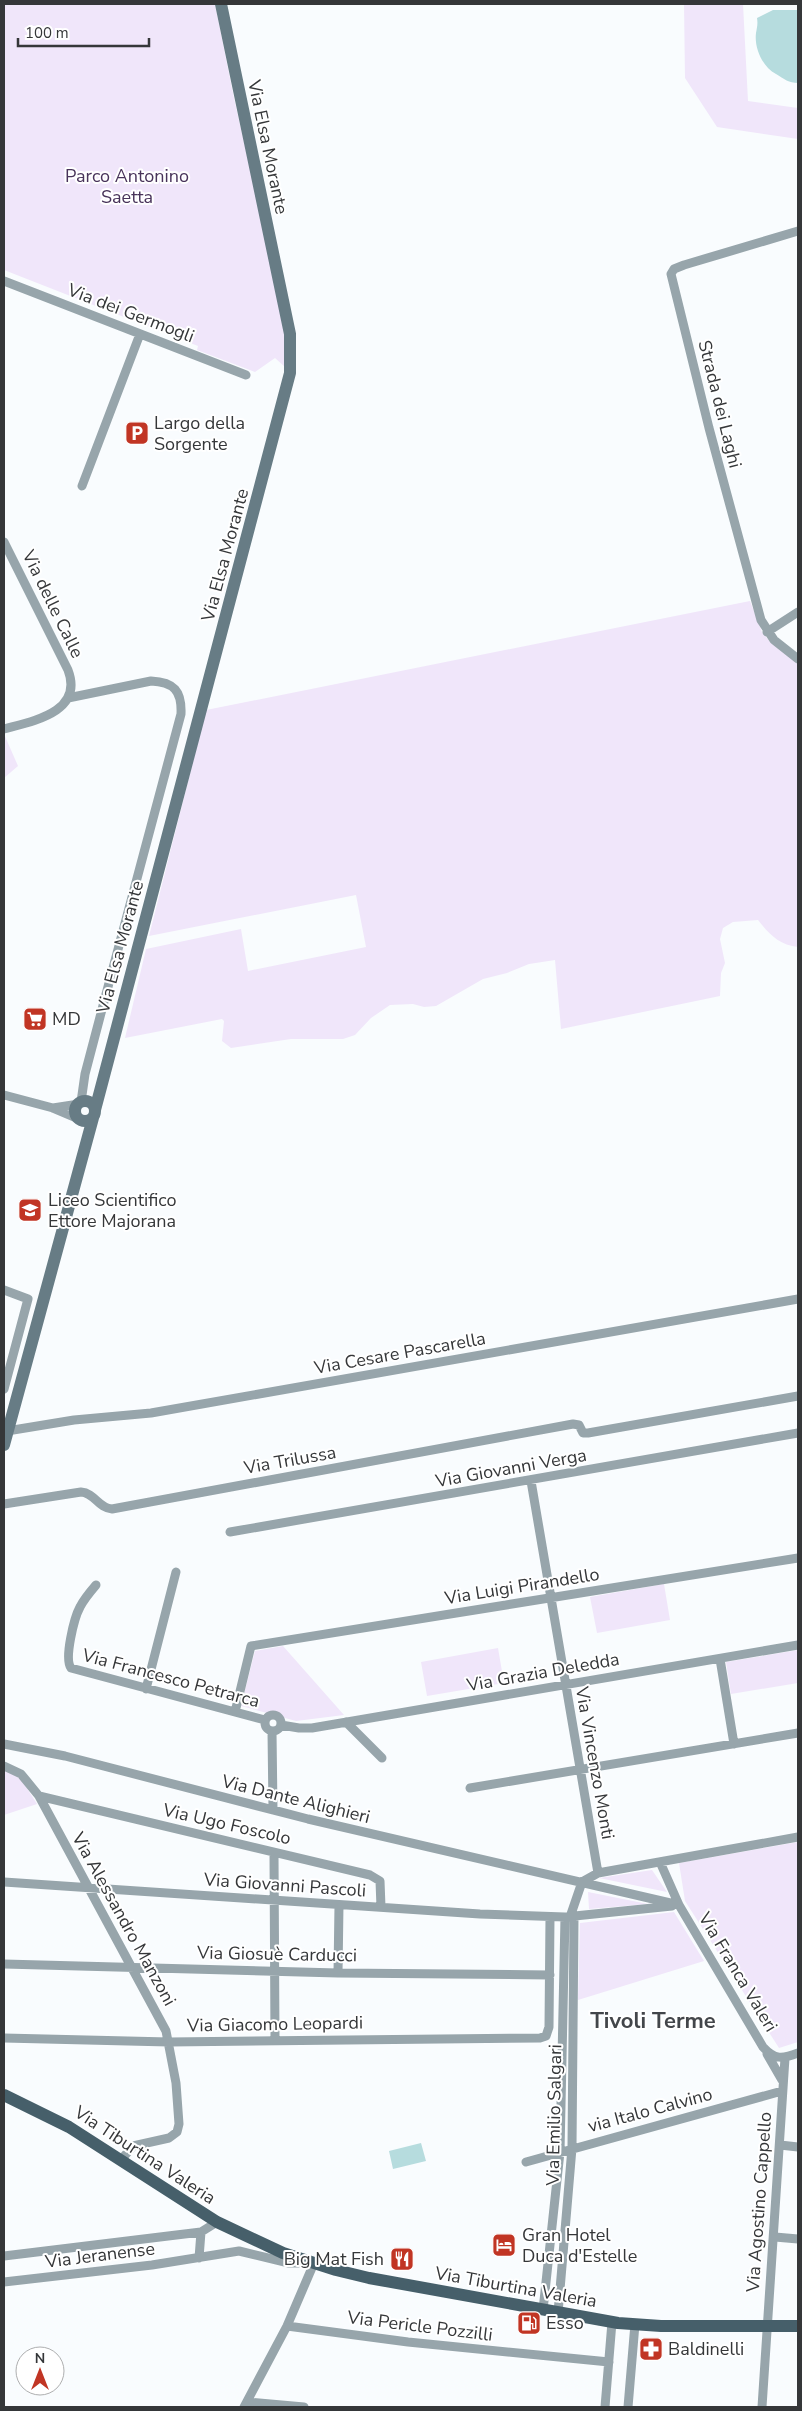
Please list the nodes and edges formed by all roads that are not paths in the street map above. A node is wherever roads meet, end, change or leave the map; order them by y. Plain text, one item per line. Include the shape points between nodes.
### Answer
1 (221, 4) edge
2 (798, 231) edge
3 (4, 281) edge
4 (140, 334) junction
5 (246, 375) dead end
6 (82, 486) dead end
7 (4, 542) edge
8 (798, 612) edge
9 (767, 632) junction
10 (798, 659) edge
11 (68, 698) junction
12 (4, 729) edge
13 (4, 1096) edge
14 (80, 1103) junction
15 (53, 1108) junction
16 (94, 1114) junction
17 (79, 1119) junction
18 (4, 1290) edge
19 (798, 1299) edge
20 (4, 1389) edge
21 (798, 1396) edge
22 (7, 1431) junction
23 (798, 1433) edge
24 (4, 1445) edge
25 (531, 1481) junction
26 (4, 1504) edge
27 (230, 1532) dead end
28 (798, 1558) edge
29 (176, 1572) dead end
30 (96, 1585) dead end
31 (550, 1598) junction
32 (798, 1645) edge
33 (720, 1659) junction
34 (564, 1684) junction
35 (146, 1689) junction
36 (235, 1712) junction
37 (265, 1720) junction
38 (346, 1722) junction
39 (280, 1725) junction
40 (272, 1731) junction
41 (798, 1734) edge
42 (4, 1744) edge
43 (734, 1744) junction
44 (382, 1758) dead end
45 (4, 1766) edge
46 (581, 1770) junction
47 (470, 1788) dead end
48 (39, 1796) junction
49 (273, 1810) junction
50 (798, 1837) edge
51 (274, 1852) junction
52 (660, 1862) junction
53 (598, 1873) junction
54 (4, 1882) edge
55 (582, 1882) junction
56 (88, 1887) junction
57 (274, 1900) junction
58 (338, 1905) junction
59 (679, 1905) junction
60 (381, 1907) junction
61 (550, 1917) junction
62 (569, 1917) junction
63 (4, 1964) edge
64 (130, 1966) junction
65 (274, 1971) junction
66 (338, 1972) junction
67 (550, 1975) junction
68 (4, 2038) edge
69 (275, 2040) junction
70 (170, 2042) junction
71 (763, 2047) junction
72 (798, 2053) edge
73 (785, 2058) junction
74 (782, 2080) junction
75 (782, 2091) junction
76 (4, 2095) edge
77 (780, 2145) junction
78 (798, 2147) edge
79 (572, 2148) junction
80 (560, 2152) junction
81 (120, 2160) junction
82 (526, 2162) dead end
83 (217, 2222) junction
84 (201, 2232) junction
85 (775, 2237) junction
86 (798, 2239) edge
87 (4, 2256) edge
88 (199, 2258) junction
89 (314, 2263) junction
90 (4, 2282) edge
91 (543, 2310) junction
92 (558, 2313) junction
93 (612, 2322) junction
94 (635, 2324) junction
95 (286, 2326) junction
96 (767, 2326) junction
97 (798, 2326) edge
98 (609, 2362) junction
99 (246, 2405) edge
100 (304, 2407) edge
101 (605, 2407) edge
102 (628, 2407) edge
103 (762, 2407) edge

1 - 16 street, Via Elsa Morante via 290,334 290,373
2 - 9 street, Strada dei Laghi via 684,265 672,272 730,509
3 - 4 street, Via dei Germogli
4 - 5 street, Via dei Germogli
4 - 6 street
7 - 11 street, Via delle Calle via 68,670 71,686
8 - 9 street
9 - 10 street, Strada dei Laghi
11 - 12 street via 50,714
11 - 14 street via 150,681 172,686 182,701
13 - 15 street
14 - 15 street
14 - 16 street via 90,1103
14 - 17 street via 75,1113
15 - 17 street
16 - 17 street via 86,1121
16 - 22 street, Via Elsa Morante
18 - 20 street via 28,1299
19 - 22 street, Via Cesare Pascarella via 160,1412 74,1420
21 - 26 street, Via Trilussa via 583,1433 579,1425 573,1424 112,1509 105,1508 91,1494 81,1492
22 - 24 street, Via Elsa Morante
23 - 25 street, Via Giovanni Verga
25 - 27 street, Via Giovanni Verga
25 - 31 street, Via Vincenzo Monti
28 - 31 street, Via Luigi Pirandello
29 - 35 street
30 - 35 street, Via Francesco Petrarca via 77,1612 68,1666 79,1672
31 - 34 street, Via Vincenzo Monti
31 - 36 street, Via Luigi Pirandello via 250,1646
32 - 33 street, Via Grazia Deledda
33 - 34 street, Via Grazia Deledda
33 - 43 street
34 - 38 street, Via Grazia Deledda
34 - 46 street, Via Vincenzo Monti
35 - 36 street, Via Francesco Petrarca
36 - 37 street, Via Francesco Petrarca
37 - 39 street via 275,1715
37 - 40 street
38 - 39 street, Via Grazia Deledda via 294,1728
38 - 44 street
39 - 40 street
40 - 49 street
41 - 43 street
42 - 49 street, Via Dante Alighieri via 65,1756
43 - 46 street
45 - 48 street, Via Alessandro Manzoni via 21,1774
46 - 47 street
46 - 53 street, Via Vincenzo Monti
48 - 51 street, Via Ugo Foscolo
48 - 56 street, Via Alessandro Manzoni
49 - 55 street, Via Dante Alighieri
50 - 52 street
51 - 57 street
51 - 60 street, Via Ugo Foscolo via 376,1877 381,1884
52 - 53 street
52 - 59 street, Via Franca Valeri
53 - 55 street
54 - 56 street, Via Giovanni Pascoli
55 - 59 street, Via Dante Alighieri
55 - 62 street
56 - 57 street, Via Giovanni Pascoli
56 - 64 street, Via Alessandro Manzoni
57 - 58 street, Via Giovanni Pascoli
57 - 65 street
58 - 60 street, Via Giovanni Pascoli
58 - 66 street
59 - 62 street, Via Giovanni Pascoli
59 - 71 street, Via Franca Valeri
60 - 61 street, Via Giovanni Pascoli
61 - 62 street, Via Giovanni Pascoli
61 - 67 street
62 - 79 street, Via Emilio Salgari
62 - 80 street, Via Emilio Salgari
63 - 64 street, Via Giosuè Carducci
64 - 65 street, Via Giosuè Carducci
64 - 70 street, Via Alessandro Manzoni
65 - 66 street, Via Giosuè Carducci
65 - 69 street
66 - 67 street, Via Giosuè Carducci
67 - 69 street, Via Giacomo Leopardi via 546,2036
68 - 70 street, Via Giacomo Leopardi
69 - 70 street, Via Giacomo Leopardi
70 - 81 street, Via Alessandro Manzoni via 177,2091 177,2132 169,2138 133,2146
71 - 73 street, Via Franca Valeri via 774,2057
71 - 74 street
72 - 73 street
73 - 74 street, Via Agostino Cappello
74 - 75 street, Via Agostino Cappello
75 - 77 street, Via Agostino Cappello
75 - 79 street, via Italo Calvino
76 - 81 main road, Via Tiburtina Valeria via 53,2117
77 - 78 street
77 - 85 street, Via Agostino Cappello
79 - 80 street, via Italo Calvino
79 - 92 street, Via Emilio Salgari
80 - 82 street, via Italo Calvino
80 - 91 street, Via Emilio Salgari
81 - 83 main road, Via Tiburtina Valeria
83 - 84 street
83 - 89 main road, Via Tiburtina Valeria via 262,2244
84 - 87 street, Via Jeranense
84 - 88 street
85 - 86 street
85 - 96 street, Via Agostino Cappello
88 - 89 street, Via Jeranense via 243,2251 284,2262
88 - 90 street, Via Jeranense
89 - 91 main road, Via Tiburtina Valeria via 370,2278
89 - 95 street
91 - 92 main road, Via Tiburtina Valeria
92 - 93 main road, Via Tiburtina Valeria
93 - 94 main road, Via Tiburtina Valeria
93 - 98 street
94 - 96 main road, Via Tiburtina Valeria
94 - 102 street
95 - 98 street, Via Pericle Pozzilli
95 - 99 street
96 - 97 main road, Via Tiburtina Valeria
96 - 103 street, Via Agostino Cappello
98 - 101 street
99 - 100 street

